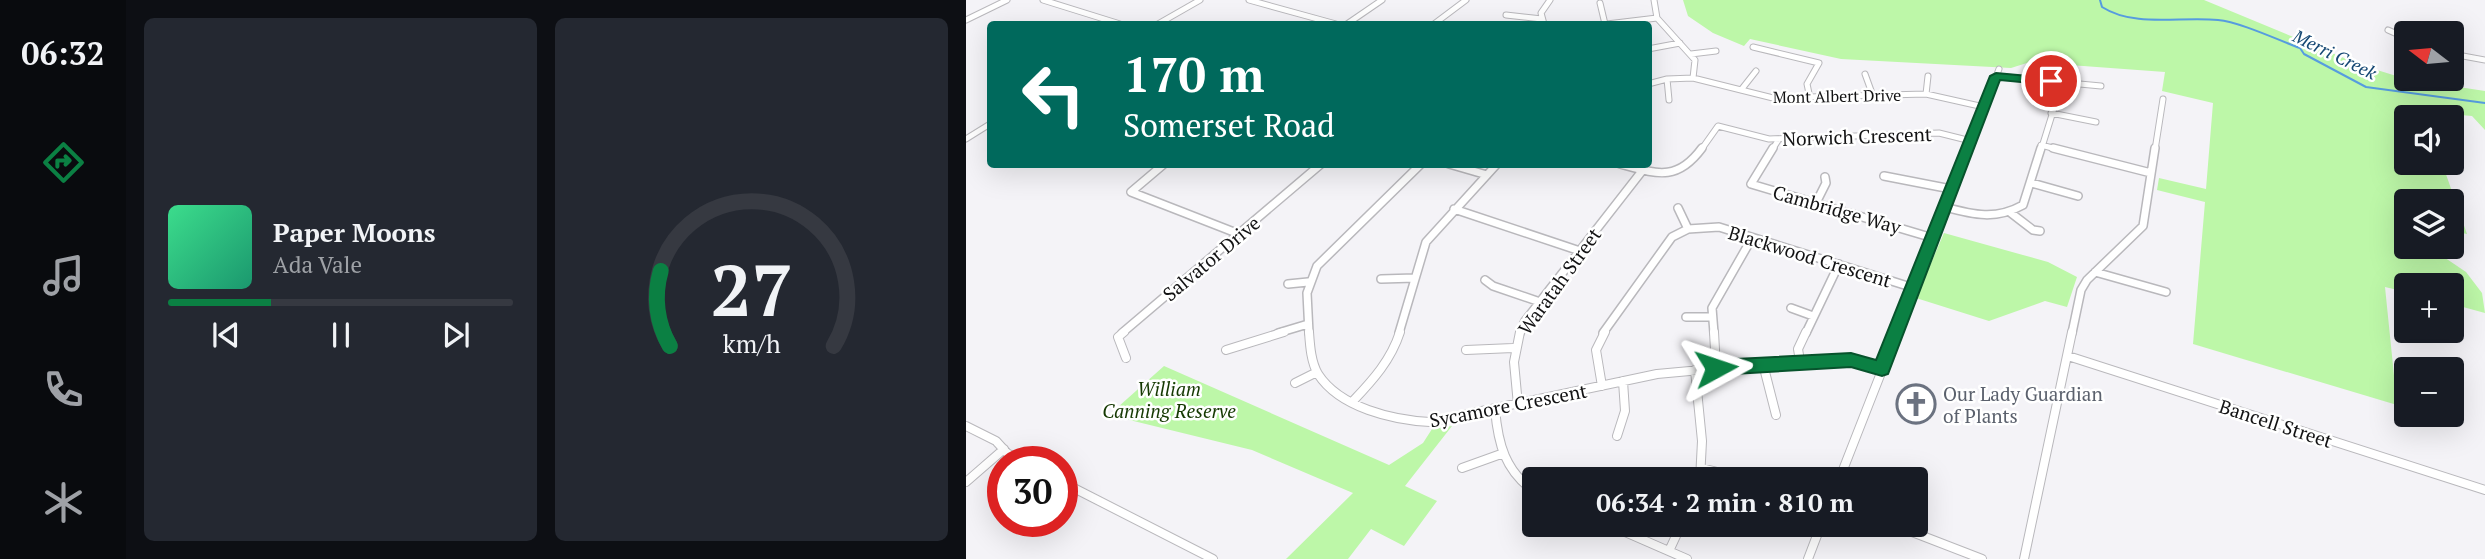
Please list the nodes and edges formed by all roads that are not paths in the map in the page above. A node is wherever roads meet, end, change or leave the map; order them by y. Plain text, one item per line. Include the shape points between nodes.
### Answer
1 (1007, 0) edge
2 (1047, 0) edge
3 (1200, 0) edge
4 (1249, 0) edge
5 (1382, 0) edge
6 (1466, 0) edge
7 (1550, 0) edge
8 (1654, 0) edge
9 (1601, 3) dead end
10 (1506, 15) dead end
11 (1657, 18) junction
12 (966, 20) edge
13 (1111, 21) edge
14 (1164, 21) edge
15 (1325, 21) edge
16 (1352, 21) edge
17 (1438, 21) edge
18 (1536, 21) edge
19 (1543, 21) edge
20 (1605, 21) edge
21 (1632, 21) edge
22 (2388, 30) dead end
23 (2394, 33) edge
24 (1680, 43) junction
25 (1753, 47) dead end
26 (1652, 49) edge
27 (1716, 51) dead end
28 (1691, 54) junction
29 (2464, 56) edge
30 (2485, 60) edge
31 (1999, 69) dead end
32 (1756, 71) dead end
33 (1865, 74) dead end
34 (1928, 76) dead end
35 (1996, 76) junction
36 (1693, 78) junction
37 (1667, 79) junction
38 (2051, 81) junction
39 (1652, 83) edge
40 (2101, 86) dead end
41 (1741, 90) junction
42 (1926, 94) junction
43 (1873, 96) junction
44 (1810, 98) junction
45 (2163, 99) dead end
46 (1669, 100) dead end
47 (1984, 107) junction
48 (2051, 113) junction
49 (2096, 122) dead end
50 (987, 126) edge
51 (966, 139) edge
52 (1779, 139) junction
53 (1971, 141) junction
54 (2041, 145) junction
55 (1159, 168) edge
56 (1316, 168) edge
57 (1417, 168) edge
58 (1462, 168) edge
59 (1494, 168) edge
60 (1633, 168) edge
61 (1642, 171) junction
62 (2151, 173) junction
63 (1487, 176) junction
64 (1884, 176) dead end
65 (1825, 177) dead end
66 (2032, 183) junction
67 (1951, 189) junction
68 (2078, 196) dead end
69 (1816, 203) junction
70 (1945, 206) junction
71 (1678, 208) dead end
72 (1454, 209) junction
73 (2011, 213) junction
74 (1688, 229) junction
75 (2040, 231) dead end
76 (1239, 234) junction
77 (1933, 237) junction
78 (1752, 238) junction
79 (1580, 251) junction
80 (1839, 264) junction
81 (2095, 272) junction
82 (1415, 278) junction
83 (1381, 279) dead end
84 (1485, 280) dead end
85 (1308, 282) junction
86 (1288, 284) dead end
87 (1914, 288) junction
88 (2166, 292) dead end
89 (1540, 302) junction
90 (1791, 308) dead end
91 (1813, 316) junction
92 (1686, 317) dead end
93 (1711, 317) junction
94 (1308, 324) junction
95 (1513, 348) junction
96 (1226, 350) dead end
97 (1466, 350) dead end
98 (2068, 356) junction
99 (1126, 358) dead end
100 (1800, 361) junction
101 (1763, 364) junction
102 (1716, 368) junction
103 (1882, 369) junction
104 (1695, 370) junction
105 (1317, 372) junction
106 (1623, 382) junction
107 (1294, 383) dead end
108 (1602, 386) junction
109 (1353, 401) junction
110 (1518, 405) junction
111 (1495, 410) junction
112 (1776, 415) dead end
113 (966, 426) edge
114 (1616, 436) dead end
115 (1001, 446) edge
116 (1501, 454) junction
117 (987, 464) edge
118 (1702, 467) edge
119 (1844, 467) edge
120 (1462, 468) dead end
121 (966, 482) edge
122 (1522, 482) edge
123 (1078, 490) edge
124 (2485, 490) edge
125 (1637, 537) edge
126 (1675, 537) edge
127 (1816, 537) edge
128 (1925, 537) edge
129 (1669, 551) junction
130 (1213, 559) edge
131 (1687, 559) edge
132 (1808, 559) edge
133 (1982, 559) edge
134 (2024, 559) edge

1 - 12 street
2 - 13 street
3 - 14 street
4 - 15 street
5 - 16 street
6 - 17 street
7 - 19 street via 1544,6
8 - 11 street
9 - 20 street
10 - 18 street
11 - 21 street
11 - 24 street
22 - 23 street
24 - 26 street
24 - 28 street
25 - 44 street via 1819,63 1807,84
27 - 28 street
28 - 36 street
29 - 30 street
31 - 35 street
32 - 41 street
33 - 43 street
34 - 42 street
35 - 38 street
35 - 47 street
36 - 37 street, Mont Albert Drive
36 - 41 street, Mont Albert Drive
37 - 39 street, Mont Albert Drive
37 - 46 street
38 - 40 street
38 - 48 street via 2056,99
41 - 44 street, Mont Albert Drive via 1773,98
42 - 43 street, Mont Albert Drive
42 - 47 street, Mont Albert Drive
43 - 44 street, Mont Albert Drive
45 - 62 street
47 - 53 street
48 - 49 street
48 - 54 street
50 - 51 street
52 - 53 street, Norwich Crescent via 1939,133
52 - 61 street, Norwich Crescent via 1718,125 1682,171 1667,176
52 - 69 street, Cambridge Way via 1751,184
53 - 67 street
54 - 62 street
54 - 66 street
55 - 76 street via 1131,192
56 - 76 street, Salvator Drive
57 - 85 street via 1335,246
58 - 63 street
59 - 63 street
60 - 61 street
61 - 79 street, Waratah Street
62 - 81 street via 2140,230
63 - 72 street
64 - 67 street
65 - 69 street
66 - 68 street
66 - 73 street via 2023,205
67 - 70 street
69 - 77 street, Cambridge Way
70 - 73 street via 1985,216
70 - 77 street
71 - 74 street
72 - 79 street
72 - 82 street via 1426,242
73 - 75 street
74 - 78 street, Blackwood Crescent via 1719,228
74 - 108 street via 1672,237 1598,341
76 - 99 street, Salvator Drive via 1118,337
77 - 87 street
78 - 80 street, Blackwood Crescent
78 - 93 street via 1715,299
79 - 89 street, Waratah Street
80 - 87 street, Blackwood Crescent
80 - 91 street
81 - 88 street
81 - 98 street via 2081,290
82 - 83 street
82 - 109 street via 1389,361
84 - 89 street
85 - 86 street
85 - 94 street
87 - 103 street
89 - 95 street, Waratah Street
90 - 91 street
91 - 100 street via 1798,349
92 - 93 street
93 - 102 street
94 - 96 street
94 - 105 street
95 - 97 street
95 - 110 street, Waratah Street
98 - 124 street, Bancell Street
98 - 134 street
100 - 101 street, Sycamore Crescent
100 - 103 street, Sycamore Crescent via 1851,360
101 - 102 street, Sycamore Crescent
101 - 112 street
102 - 104 street, Sycamore Crescent
103 - 119 street
104 - 106 street, Sycamore Crescent
104 - 118 street
105 - 107 street
105 - 109 street, Sycamore Crescent via 1332,389
106 - 108 street, Sycamore Crescent
106 - 114 street via 1625,411
108 - 110 street, Sycamore Crescent
109 - 111 street, Sycamore Crescent via 1390,417 1421,422
110 - 111 street, Sycamore Crescent
111 - 116 street
113 - 115 street
116 - 120 street
116 - 122 street
117 - 121 street
123 - 130 street
125 - 129 street
126 - 129 street
127 - 132 street
128 - 133 street
129 - 131 street

